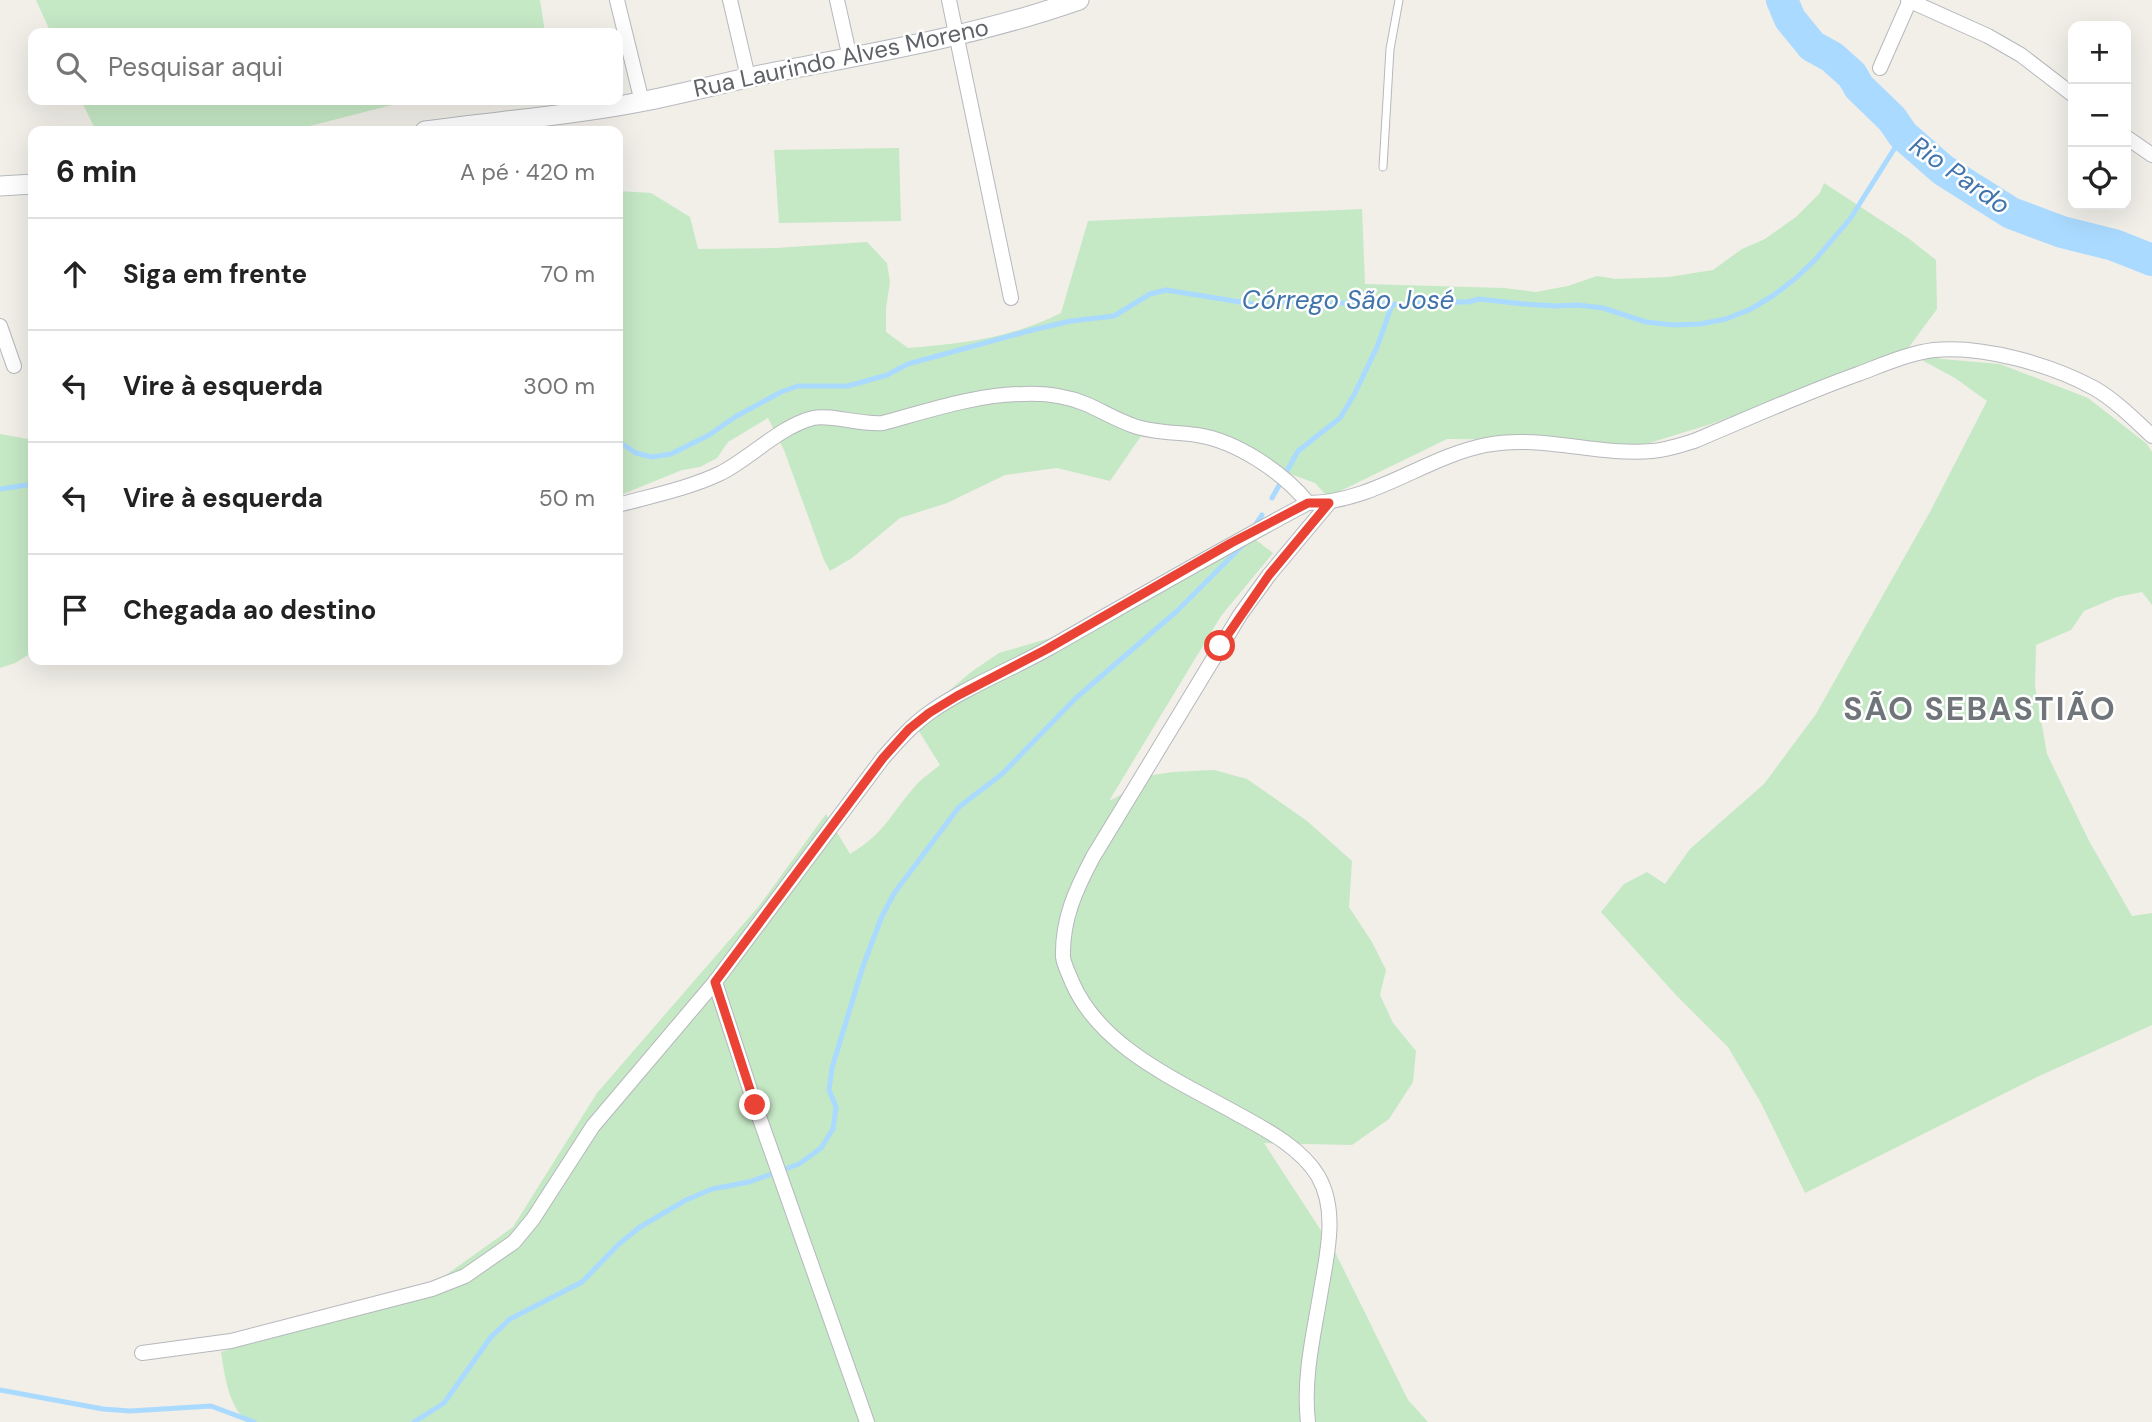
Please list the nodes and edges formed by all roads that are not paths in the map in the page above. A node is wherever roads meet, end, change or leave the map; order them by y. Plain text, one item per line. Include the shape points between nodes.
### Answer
1 (617, 0) edge
2 (730, 0) edge
3 (837, 0) edge
4 (949, 0) edge
5 (1399, 0) edge
6 (1909, 0) edge
7 (1067, 2) edge
8 (957, 34) junction
9 (850, 58) junction
10 (1880, 68) dead end
11 (748, 77) junction
12 (2068, 91) edge
13 (642, 102) junction
14 (467, 126) edge
15 (2131, 140) edge
16 (2152, 155) edge
17 (1383, 167) dead end
18 (28, 184) edge
19 (0, 186) edge
20 (1011, 298) dead end
21 (0, 326) edge
22 (14, 366) dead end
23 (2152, 436) edge
24 (623, 503) edge
25 (1308, 503) junction
26 (1329, 503) junction
27 (715, 982) junction
28 (142, 1353) dead end
29 (867, 1422) edge
30 (1308, 1422) edge

1 - 13 street
2 - 11 street
3 - 9 street
4 - 8 street
5 - 17 lane via 1390,49
6 - 10 street
6 - 12 street via 1988,36
7 - 8 street, Rua Laurindo Alves Moreno
8 - 9 street, Rua Laurindo Alves Moreno
8 - 20 street
9 - 11 street, Rua Laurindo Alves Moreno
11 - 13 street, Rua Laurindo Alves Moreno
13 - 14 street, Rua Laurindo Alves Moreno
15 - 16 street
18 - 19 street
21 - 22 street
23 - 26 street via 2097,390 2071,377 1994,353 1932,351 1808,391 1676,446 1626,452 1545,443 1485,445
24 - 25 street via 718,474 812,419 883,423 986,398 1024,394 1064,398 1136,427 1200,435 1226,444 1270,467
25 - 26 street
25 - 27 street via 957,696 909,729
26 - 30 street via 1240,615 1093,857 1072,898 1063,951 1063,961 1092,1017 1126,1048 1254,1123 1300,1155 1317,1176 1327,1199 1329,1223 1308,1370
27 - 28 street via 593,1125 514,1242 466,1276 368,1307 231,1341
27 - 29 street

